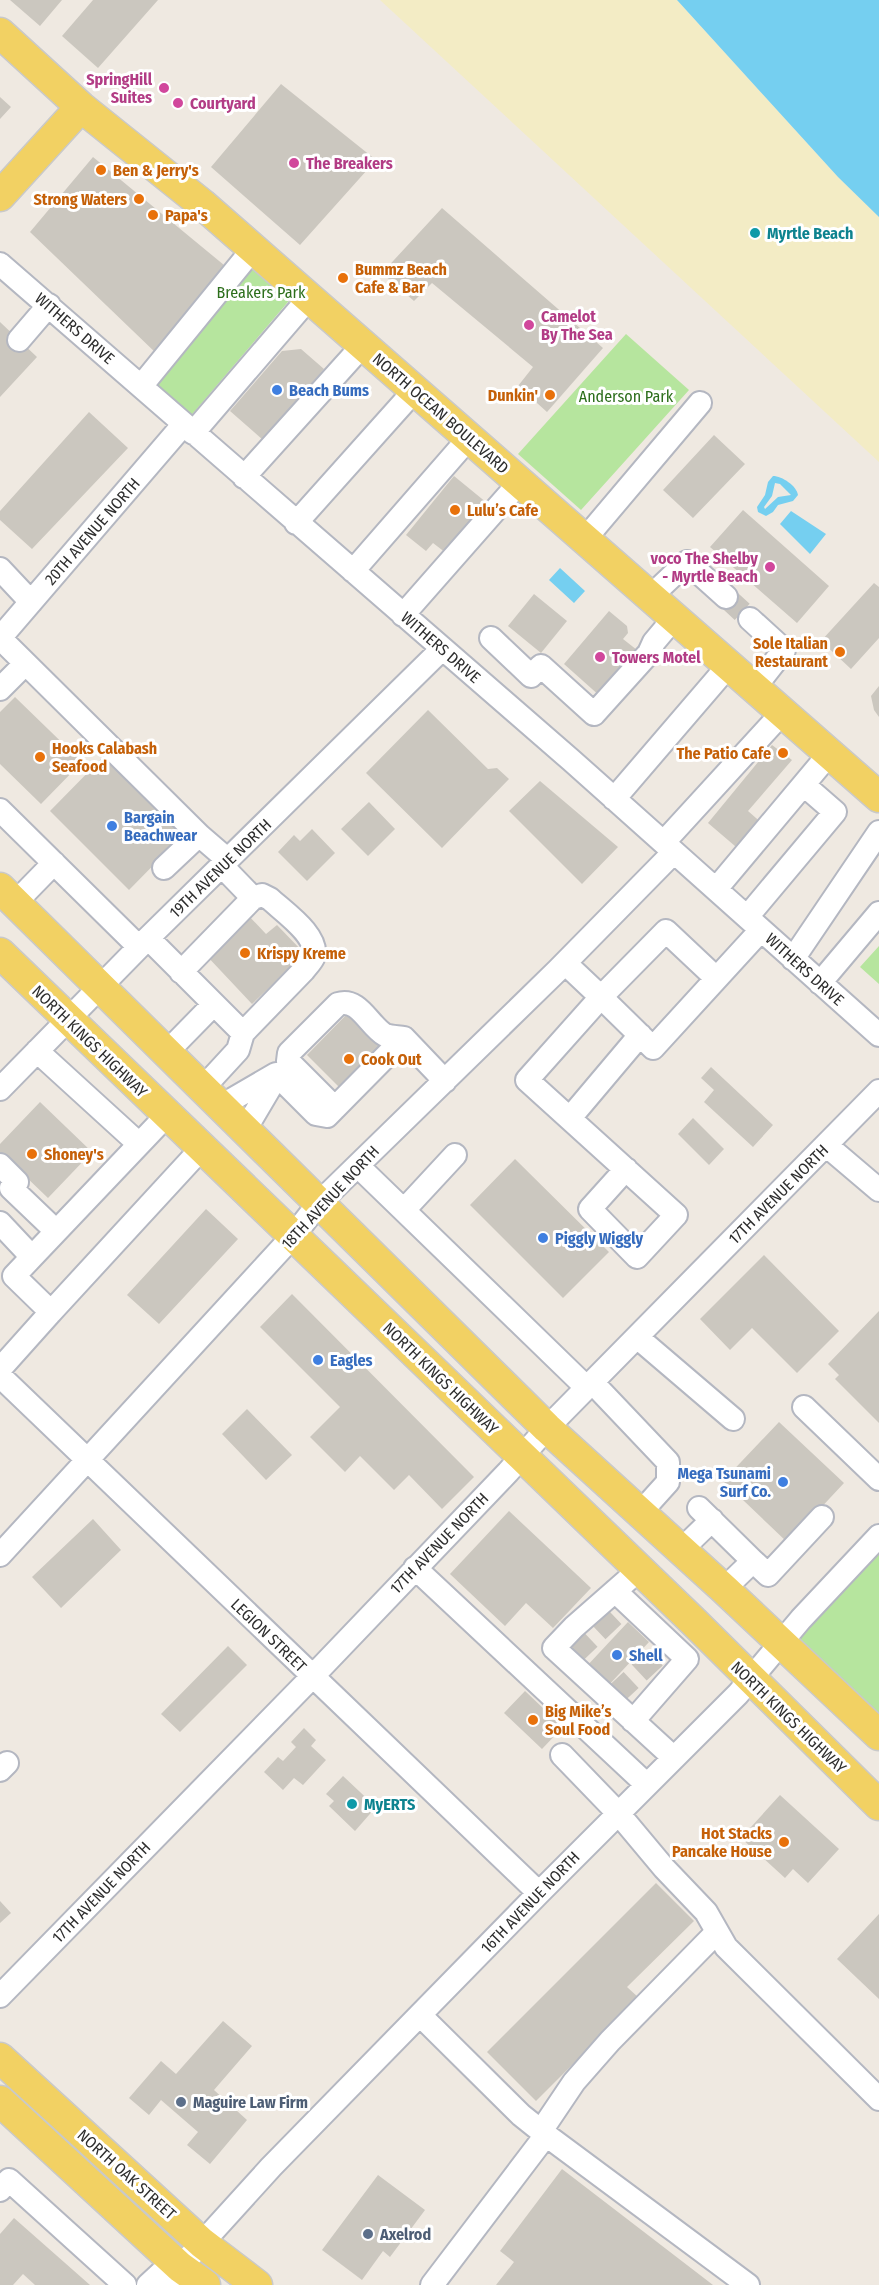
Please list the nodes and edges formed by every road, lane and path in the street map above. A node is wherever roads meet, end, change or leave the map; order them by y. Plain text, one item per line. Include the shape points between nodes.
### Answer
1 (0, 33) edge
2 (81, 107) junction
3 (0, 196) edge
4 (253, 249) junction
5 (0, 264) edge
6 (309, 298) junction
7 (49, 305) junction
8 (19, 340) dead end
9 (363, 345) junction
10 (142, 385) junction
11 (415, 390) junction
12 (700, 403) dead end
13 (188, 429) junction
14 (470, 438) junction
15 (244, 477) junction
16 (520, 482) junction
17 (296, 523) junction
18 (585, 539) junction
19 (0, 569) edge
20 (352, 571) junction
21 (651, 596) junction
22 (726, 597) tunnel mouth
23 (31, 602) junction
24 (403, 615) junction
25 (675, 617) junction
26 (750, 619) tunnel mouth
27 (0, 638) edge
28 (491, 638) dead end
29 (442, 649) junction
30 (25, 664) junction
31 (729, 665) junction
32 (754, 687) junction
33 (0, 689) edge
34 (783, 712) junction
35 (830, 753) junction
36 (804, 785) junction
37 (879, 797) edge
38 (614, 799) junction
39 (0, 810) edge
40 (879, 832) edge
41 (199, 835) junction
42 (669, 847) junction
43 (54, 863) junction
44 (225, 863) junction
45 (164, 868) dead end
46 (716, 889) junction
47 (249, 893) junction
48 (8, 896) edge
49 (879, 914) edge
50 (754, 923) junction
51 (144, 942) junction
52 (0, 953) edge
53 (794, 959) junction
54 (565, 963) junction
55 (177, 967) junction
56 (716, 978) junction
57 (820, 983) junction
58 (100, 986) junction
59 (601, 997) junction
60 (214, 1004) junction
61 (67, 1020) junction
62 (877, 1030) edge
63 (243, 1033) junction
64 (640, 1035) junction
65 (404, 1038) junction
66 (37, 1051) junction
67 (167, 1053) junction
68 (275, 1076) junction
69 (445, 1081) junction
70 (0, 1089) edge
71 (212, 1097) junction
72 (874, 1106) edge
73 (335, 1108) junction
74 (167, 1115) junction
75 (570, 1118) junction
76 (245, 1130) junction
77 (139, 1144) junction
78 (826, 1145) junction
79 (202, 1148) junction
80 (455, 1155) dead end
81 (0, 1165) edge
82 (358, 1166) junction
83 (626, 1169) dead end
84 (879, 1190) edge
85 (319, 1203) junction
86 (404, 1210) junction
87 (0, 1223) edge
88 (56, 1231) junction
89 (294, 1235) junction
90 (32, 1257) junction
91 (51, 1312) junction
92 (637, 1337) junction
93 (0, 1369) edge
94 (0, 1376) edge
95 (589, 1385) junction
96 (804, 1407) dead end
97 (734, 1419) dead end
98 (547, 1428) junction
99 (522, 1456) junction
100 (86, 1460) junction
101 (879, 1479) edge
102 (640, 1512) junction
103 (822, 1517) dead end
104 (879, 1536) edge
105 (681, 1550) junction
106 (0, 1555) edge
107 (753, 1561) junction
108 (415, 1569) junction
109 (639, 1570) junction
110 (723, 1589) junction
111 (620, 1603) junction
112 (694, 1622) junction
113 (781, 1642) junction
114 (665, 1649) junction
115 (312, 1677) junction
116 (750, 1679) junction
117 (612, 1698) junction
118 (633, 1721) junction
119 (583, 1725) junction
120 (879, 1736) edge
121 (562, 1755) dead end
122 (674, 1758) junction
123 (646, 1784) junction
124 (879, 1805) edge
125 (618, 1813) junction
126 (539, 1893) junction
127 (717, 1932) junction
128 (0, 1996) edge
129 (420, 2015) junction
130 (0, 2058) edge
131 (879, 2099) edge
132 (2, 2106) edge
133 (543, 2133) junction
134 (3, 2178) edge
135 (202, 2243) junction
136 (176, 2275) edge
137 (125, 2285) edge
138 (148, 2285) edge
139 (205, 2285) edge
140 (257, 2285) edge
141 (432, 2285) edge
142 (748, 2285) edge

1 - 2 main road, NORTH OCEAN BOULEVARD
2 - 3 main road
2 - 4 main road, NORTH OCEAN BOULEVARD
4 - 6 main road, NORTH OCEAN BOULEVARD
4 - 10 street via 183,330
5 - 7 street, WITHERS DRIVE
6 - 9 main road, NORTH OCEAN BOULEVARD
6 - 13 street, 20TH AVENUE NORTH
7 - 8 street
7 - 10 street, WITHERS DRIVE
9 - 11 main road, NORTH OCEAN BOULEVARD
9 - 15 street
10 - 13 street, WITHERS DRIVE
11 - 14 main road, NORTH OCEAN BOULEVARD
11 - 17 street
12 - 18 street
13 - 15 street, WITHERS DRIVE
13 - 23 street, 20TH AVENUE NORTH
14 - 16 main road, NORTH OCEAN BOULEVARD
14 - 20 street
15 - 17 street, WITHERS DRIVE
16 - 18 main road, NORTH OCEAN BOULEVARD
16 - 24 street
17 - 20 street, WITHERS DRIVE
18 - 21 main road, NORTH OCEAN BOULEVARD
19 - 23 street
20 - 24 street, WITHERS DRIVE
21 - 22 street via 687,562
21 - 25 main road, NORTH OCEAN BOULEVARD
23 - 27 street, 20TH AVENUE NORTH
24 - 29 street, WITHERS DRIVE
25 - 28 street via 649,653 594,714 541,666 531,676
25 - 31 main road, NORTH OCEAN BOULEVARD
26 - 32 street via 784,650
27 - 30 street
29 - 38 street, WITHERS DRIVE
29 - 44 street, 19TH AVENUE NORTH
30 - 33 street
30 - 41 street
31 - 32 main road, NORTH OCEAN BOULEVARD
31 - 38 street
32 - 34 main road, NORTH OCEAN BOULEVARD
34 - 35 main road, NORTH OCEAN BOULEVARD
34 - 42 street, 18TH AVENUE NORTH
35 - 36 street
35 - 37 main road, NORTH OCEAN BOULEVARD
36 - 46 street
36 - 50 street via 835,813
38 - 42 street, WITHERS DRIVE
39 - 43 street
40 - 53 street
41 - 44 street
41 - 45 street
42 - 46 street, WITHERS DRIVE
42 - 54 street, 18TH AVENUE NORTH
43 - 48 street
43 - 51 street
44 - 47 street
44 - 51 street, 19TH AVENUE NORTH
46 - 50 street, WITHERS DRIVE
47 - 55 street
47 - 63 street via 270,899 309,935 314,947 313,959 304,970
48 - 58 main road
49 - 57 street
50 - 53 street, WITHERS DRIVE
50 - 56 street
51 - 55 street
51 - 58 street, 19TH AVENUE NORTH
52 - 61 main road, NORTH KINGS HIGHWAY
53 - 57 street, WITHERS DRIVE
54 - 59 street
54 - 69 street, 18TH AVENUE NORTH
55 - 60 street
56 - 59 street via 666,931
56 - 64 street via 653,1048
57 - 62 street, WITHERS DRIVE
58 - 61 street, 19TH AVENUE NORTH
58 - 67 main road
59 - 64 street
59 - 75 street via 527,1080
60 - 63 street
60 - 67 street
61 - 66 street, 19TH AVENUE NORTH
61 - 74 main road, NORTH KINGS HIGHWAY
63 - 71 street
64 - 75 street
65 - 68 street via 356,994 336,990 326,994 278,1046
65 - 69 street
65 - 73 street
65 - 73 street via 385,1035 354,1005 345,1002 338,1004 289,1053 288,1061
66 - 70 street, 19TH AVENUE NORTH
66 - 77 street
67 - 71 main road
68 - 71 street
68 - 73 street via 316,1114 327,1116
68 - 76 street
69 - 82 street, 18TH AVENUE NORTH
71 - 76 main road
72 - 78 street, 17TH AVENUE NORTH
74 - 77 street
74 - 79 main road, NORTH KINGS HIGHWAY
75 - 83 street
76 - 85 main road
77 - 88 street
78 - 84 street
78 - 92 street, 17TH AVENUE NORTH
79 - 89 main road, NORTH KINGS HIGHWAY
79 - 91 street
80 - 86 street
81 - 88 street via 17,1182 11,1188
82 - 85 street, 18TH AVENUE NORTH
82 - 86 street
85 - 89 street, 18TH AVENUE NORTH
85 - 98 main road
86 - 95 street
87 - 90 street
88 - 90 street
89 - 99 main road, NORTH KINGS HIGHWAY
89 - 100 street, 18TH AVENUE NORTH
90 - 91 street via 14,1276
91 - 93 street
92 - 95 street, 17TH AVENUE NORTH
92 - 97 street
94 - 100 street, LEGION STREET
95 - 98 street, 17TH AVENUE NORTH
95 - 102 street via 668,1462 668,1482
96 - 101 street
98 - 99 street, 17TH AVENUE NORTH
98 - 102 main road
99 - 108 street, 17TH AVENUE NORTH
99 - 109 main road, NORTH KINGS HIGHWAY
100 - 106 street, 18TH AVENUE NORTH
100 - 115 street, LEGION STREET
102 - 105 main road
103 - 107 street via 768,1575
104 - 113 street, 16TH AVENUE NORTH
105 - 107 street via 705,1514
105 - 110 main road
107 - 110 street
108 - 115 street, 17TH AVENUE NORTH
108 - 119 street
109 - 111 street
109 - 112 main road, NORTH KINGS HIGHWAY
110 - 113 main road
111 - 114 street
111 - 117 street via 554,1648
112 - 114 street
112 - 116 main road, NORTH KINGS HIGHWAY
113 - 116 street, 16TH AVENUE NORTH
113 - 120 main road
114 - 118 street via 687,1659
115 - 126 street, LEGION STREET
115 - 128 street, 17TH AVENUE NORTH
116 - 122 street, 16TH AVENUE NORTH
116 - 124 main road, NORTH KINGS HIGHWAY
117 - 118 street
117 - 119 street
118 - 122 street
119 - 123 street
121 - 125 street
122 - 123 street, 16TH AVENUE NORTH
123 - 125 street, 16TH AVENUE NORTH
125 - 126 street, 16TH AVENUE NORTH
125 - 127 street via 706,1912
126 - 129 street, 16TH AVENUE NORTH
127 - 131 street via 726,1947
127 - 133 street via 574,2082
129 - 133 street
129 - 135 street, 16TH AVENUE NORTH
130 - 135 main road, NORTH OAK STREET
132 - 136 main road, NORTH OAK STREET
133 - 141 street
133 - 142 street
134 - 137 street
135 - 136 street, 16TH AVENUE NORTH
135 - 140 main road, NORTH OAK STREET
136 - 138 street via 161,2273
136 - 139 main road, NORTH OAK STREET

